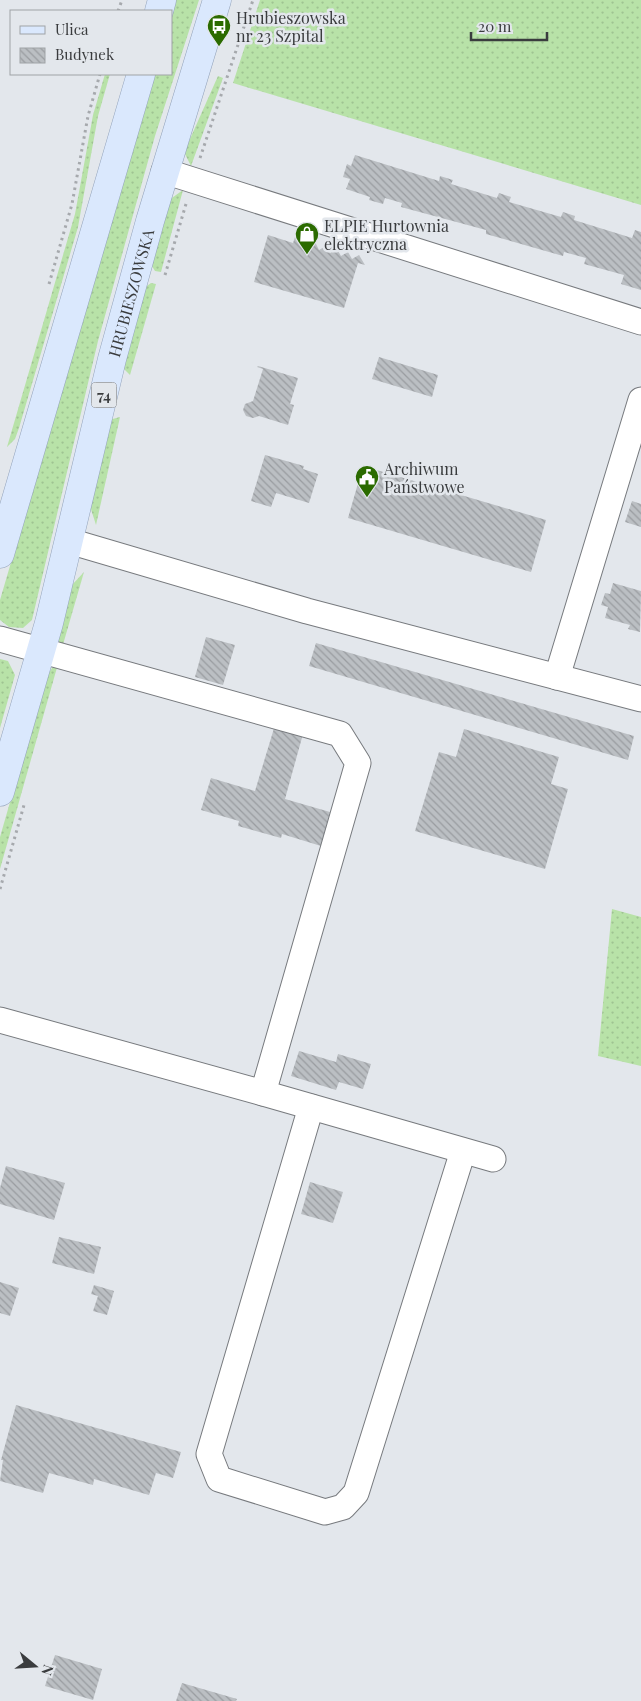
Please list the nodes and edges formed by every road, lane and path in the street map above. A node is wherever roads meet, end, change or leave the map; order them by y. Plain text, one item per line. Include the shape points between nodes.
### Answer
1 (217, 0) edge
2 (253, 0) edge
3 (100, 75) edge
4 (140, 75) edge
5 (164, 171) junction
6 (193, 180) junction
7 (163, 284) dead end
8 (48, 288) dead end
9 (641, 322) edge
10 (641, 400) edge
11 (68, 541) junction
12 (0, 554) edge
13 (0, 639) edge
14 (41, 650) junction
15 (557, 677) junction
16 (641, 699) edge
17 (0, 792) edge
18 (26, 797) dead end
19 (0, 889) edge
20 (0, 1020) edge
21 (264, 1093) junction
22 (311, 1107) junction
23 (463, 1151) junction
24 (493, 1159) dead end

1 - 5 main road, HRUBIESZOWSKA / 74
2 - 6 path
3 - 8 path via 88,116 72,204
4 - 12 main road
5 - 6 street
5 - 11 main road, HRUBIESZOWSKA / 74 via 112,359
6 - 7 path
6 - 9 street
10 - 15 street
11 - 14 main road, HRUBIESZOWSKA / 74
11 - 15 street via 307,611
13 - 14 street
14 - 17 main road, HRUBIESZOWSKA / 74
14 - 21 street via 340,734 358,762
15 - 16 street
18 - 19 path
20 - 21 street
21 - 22 street
22 - 23 street
22 - 23 street via 209,1454 219,1479 325,1512 343,1506 356,1493
23 - 24 street

